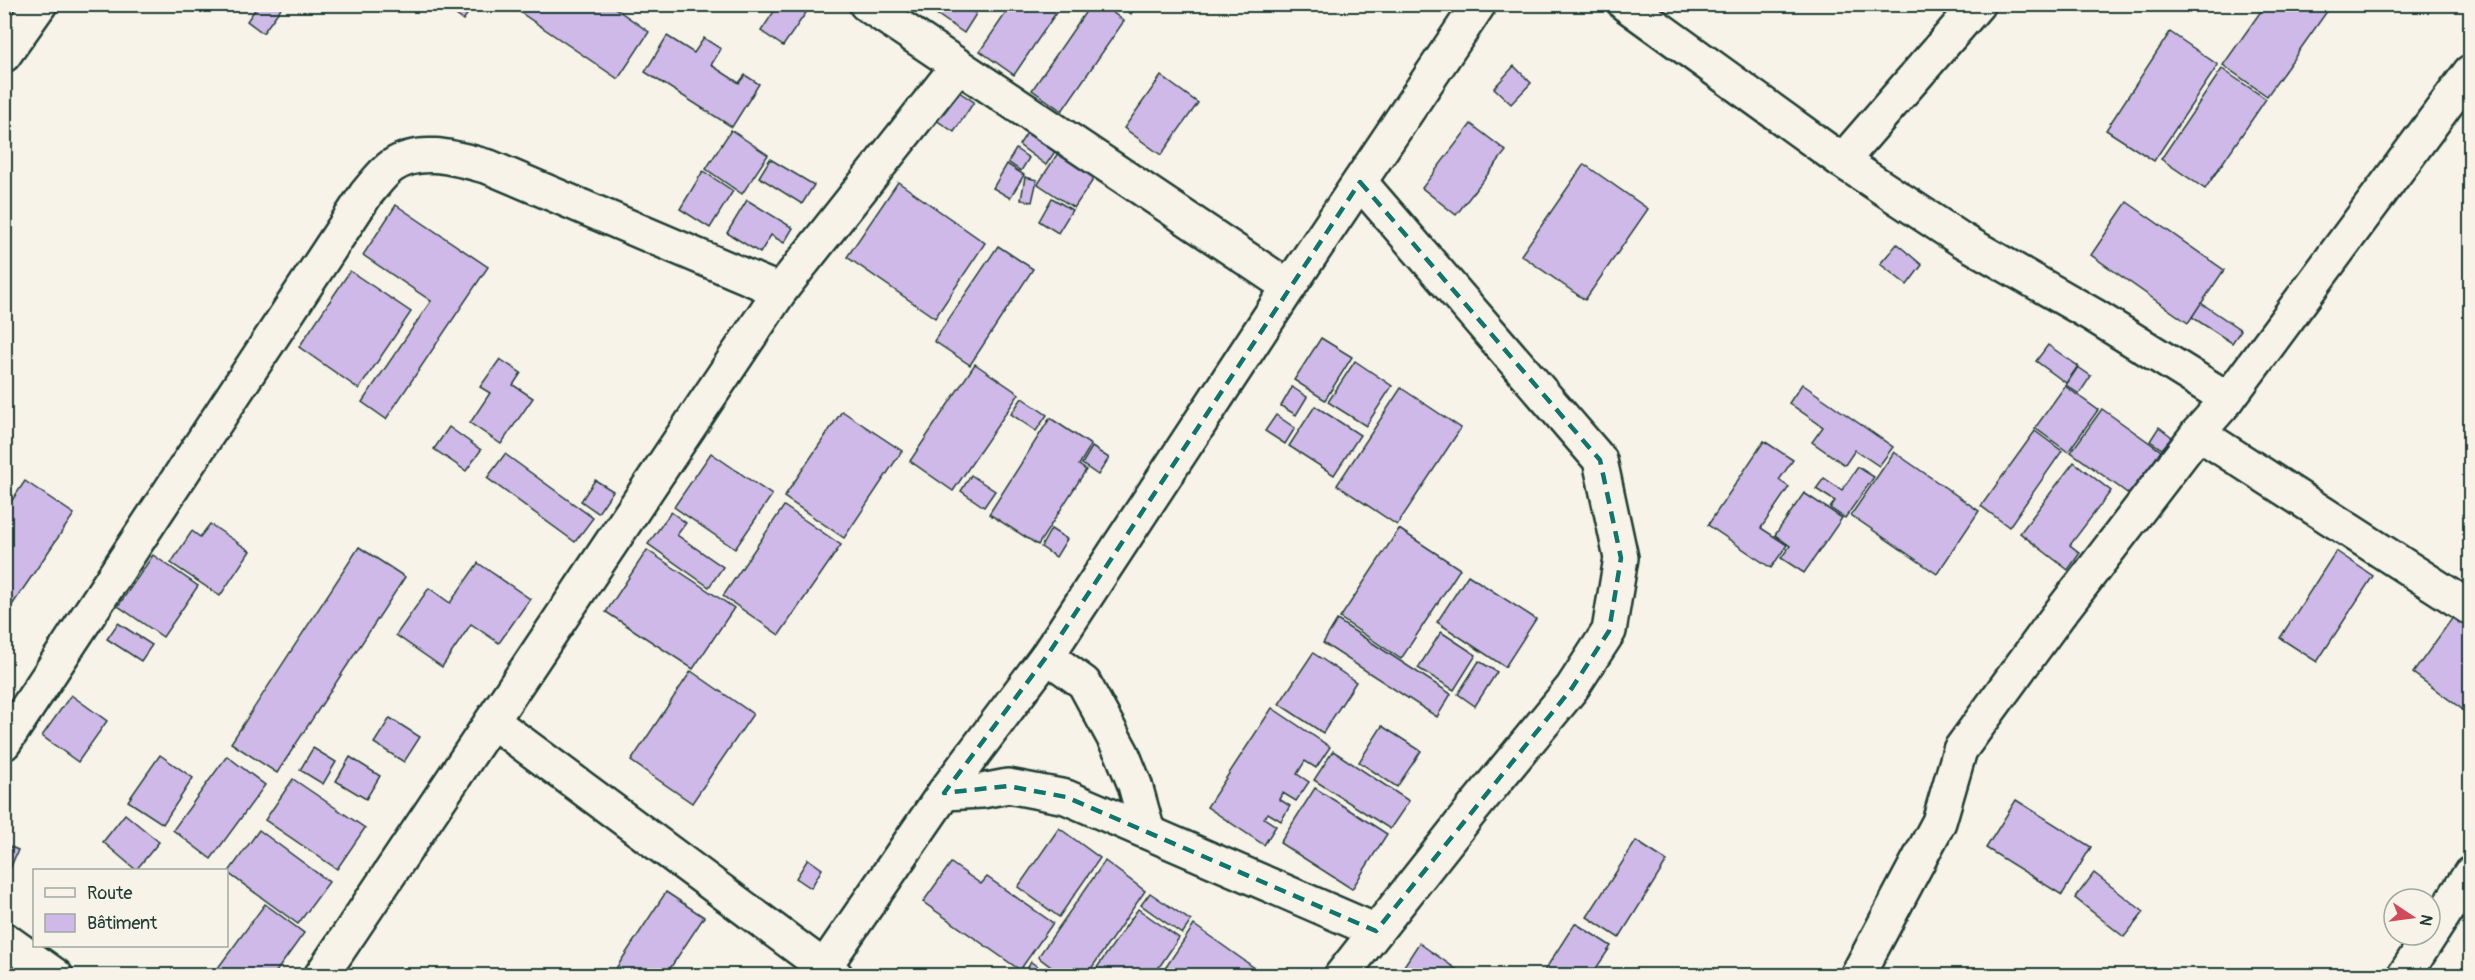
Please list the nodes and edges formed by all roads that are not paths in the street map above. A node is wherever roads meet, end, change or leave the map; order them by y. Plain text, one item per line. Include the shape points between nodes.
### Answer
1 (40, 4) edge
2 (866, 4) edge
3 (1479, 4) edge
4 (1625, 4) edge
5 (1978, 4) edge
6 (4, 55) edge
7 (957, 67) junction
8 (2470, 72) edge
9 (1842, 161) junction
10 (1360, 182) junction
11 (1289, 287) junction
12 (780, 291) junction
13 (2228, 399) junction
14 (2198, 433) junction
15 (2470, 608) edge
16 (1047, 656) junction
17 (492, 721) junction
18 (4, 743) edge
19 (944, 793) junction
20 (1148, 832) junction
21 (2470, 874) edge
22 (1376, 931) junction
23 (4, 939) edge
24 (826, 972) edge
25 (56, 975) edge
26 (321, 975) edge
27 (1341, 975) edge
28 (1857, 975) edge
29 (2404, 975) edge

1 - 6 street
2 - 7 street
3 - 10 street
4 - 9 street
5 - 9 street
7 - 11 street
7 - 12 street
8 - 13 street
9 - 13 street via 1962,240
10 - 11 street
10 - 22 street via 1600,460 1621,558 1609,631 1572,688
11 - 16 street
12 - 17 street
12 - 18 street via 489,167 450,157 419,155 392,166 366,194
13 - 14 street
14 - 15 street
14 - 28 street via 1960,750 1939,822
16 - 19 street
16 - 20 street via 1084,683 1136,785
17 - 24 street
17 - 26 street
19 - 20 street via 1008,786 1066,797
19 - 24 street
20 - 22 street
21 - 29 street
22 - 27 street
23 - 25 street

